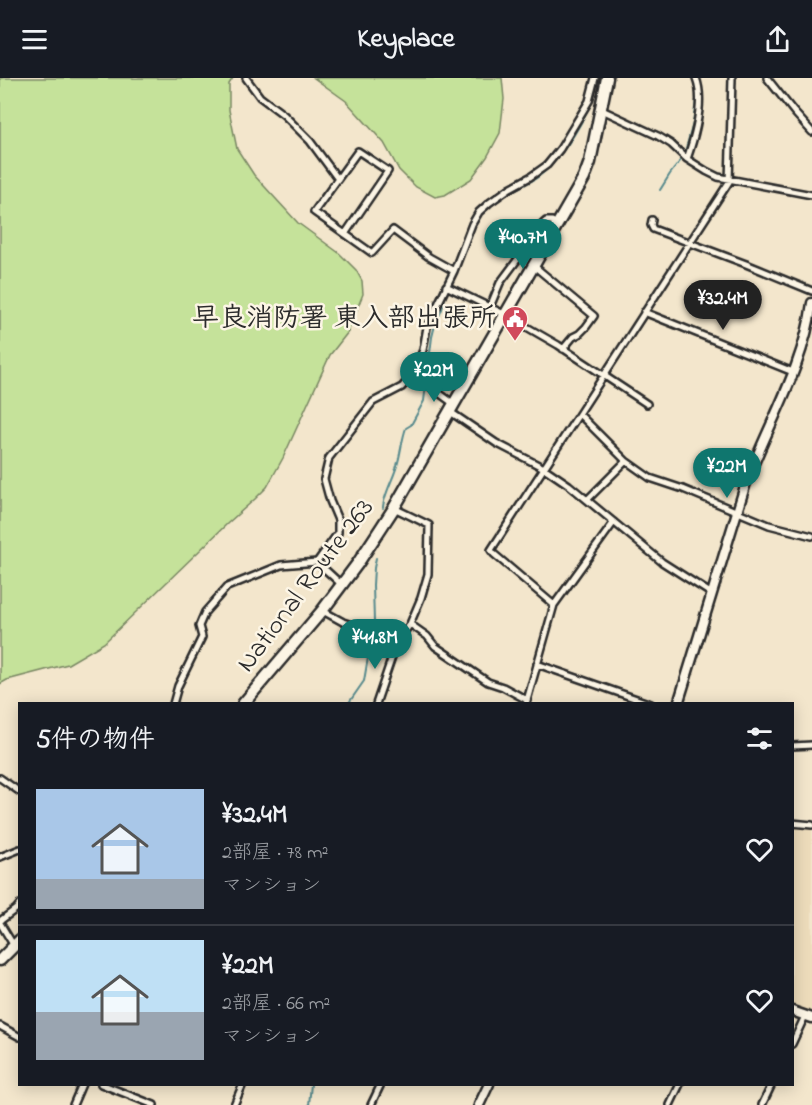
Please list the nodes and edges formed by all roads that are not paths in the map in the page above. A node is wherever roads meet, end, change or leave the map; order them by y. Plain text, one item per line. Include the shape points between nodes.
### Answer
1 (246, 78) edge
2 (595, 78) edge
3 (607, 78) edge
4 (696, 78) edge
5 (732, 78) edge
6 (767, 78) edge
7 (597, 105) junction
8 (812, 132) edge
9 (687, 159) junction
10 (338, 179) junction
11 (729, 179) junction
12 (812, 195) edge
13 (652, 220) dead end
14 (557, 225) junction
15 (345, 234) junction
16 (689, 243) junction
17 (534, 266) junction
18 (454, 270) junction
19 (446, 286) junction
20 (812, 291) edge
21 (812, 303) edge
22 (490, 307) junction
23 (644, 312) junction
24 (506, 315) junction
25 (563, 349) junction
26 (793, 372) junction
27 (413, 374) junction
28 (603, 375) junction
29 (646, 404) dead end
30 (452, 407) junction
31 (579, 414) junction
32 (626, 461) junction
33 (544, 468) junction
34 (587, 501) junction
35 (394, 508) junction
36 (737, 512) junction
37 (614, 522) junction
38 (812, 536) edge
39 (317, 562) junction
40 (342, 585) junction
41 (711, 594) junction
42 (554, 605) junction
43 (322, 611) junction
44 (410, 624) junction
45 (396, 645) junction
46 (537, 664) junction
47 (174, 702) edge
48 (245, 702) edge
49 (377, 702) edge
50 (526, 702) edge
51 (645, 702) edge
52 (679, 702) edge
53 (812, 745) edge
54 (794, 746) edge
55 (0, 778) edge
56 (18, 791) edge
57 (794, 823) edge
58 (812, 825) edge
59 (18, 850) edge
60 (0, 857) edge
61 (18, 906) edge
62 (0, 922) edge
63 (17, 943) edge
64 (0, 960) edge
65 (794, 1012) edge
66 (809, 1017) edge
67 (0, 1026) edge
68 (18, 1036) edge
69 (794, 1041) edge
70 (81, 1086) edge
71 (106, 1086) edge
72 (242, 1086) edge
73 (380, 1086) edge
74 (488, 1086) edge
75 (679, 1086) edge
76 (771, 1086) edge
77 (73, 1105) edge
78 (154, 1105) edge
79 (234, 1105) edge
80 (371, 1105) edge
81 (479, 1105) edge
82 (670, 1105) edge
83 (762, 1105) edge

1 - 10 street via 260,97 310,141
2 - 7 street
3 - 7 highway, National Route 263
4 - 9 street via 700,98
5 - 11 street
6 - 8 street
7 - 9 street via 658,136
7 - 14 highway, National Route 263 via 590,162
7 - 18 street via 547,165 479,212
9 - 11 street
10 - 15 street via 314,212
10 - 15 street via 358,151 388,171
11 - 12 street
11 - 16 street
13 - 16 street via 653,229
14 - 17 highway, National Route 263
14 - 22 street via 546,221 535,231 500,283
15 - 18 street via 372,253 393,230
16 - 20 street
16 - 23 street
17 - 24 highway, National Route 263
17 - 25 street via 594,316
18 - 19 street
19 - 22 street
19 - 27 street via 427,327
21 - 26 street
22 - 24 street
23 - 26 street
23 - 28 street
24 - 25 street
24 - 30 highway, National Route 263
25 - 28 street
26 - 36 street
27 - 30 street
27 - 39 street via 402,387 373,402 329,458 324,479 338,520 338,533
28 - 29 street
28 - 31 street
30 - 33 street via 496,443
30 - 35 highway, National Route 263
31 - 32 street
31 - 33 street
32 - 34 street
32 - 36 street via 650,478
33 - 34 street
33 - 42 street via 491,550
34 - 37 street
35 - 40 highway, National Route 263
35 - 44 street via 429,525 428,574
36 - 38 street
36 - 41 street
37 - 41 street via 662,562
37 - 42 street
39 - 40 street
39 - 47 street via 280,566 227,587 205,612 199,626 202,637
40 - 43 highway, National Route 263
41 - 52 street
42 - 46 street
43 - 45 street
43 - 48 highway, National Route 263
44 - 45 street
44 - 50 street via 488,682
45 - 49 street
46 - 50 street
46 - 51 street
53 - 54 street
55 - 56 street
57 - 58 street
59 - 60 street
61 - 62 street
62 - 63 street
63 - 64 highway
65 - 66 street
66 - 69 street
67 - 68 street
70 - 77 street
71 - 78 street
72 - 79 street
73 - 80 street
74 - 81 street
75 - 82 street
76 - 83 street

